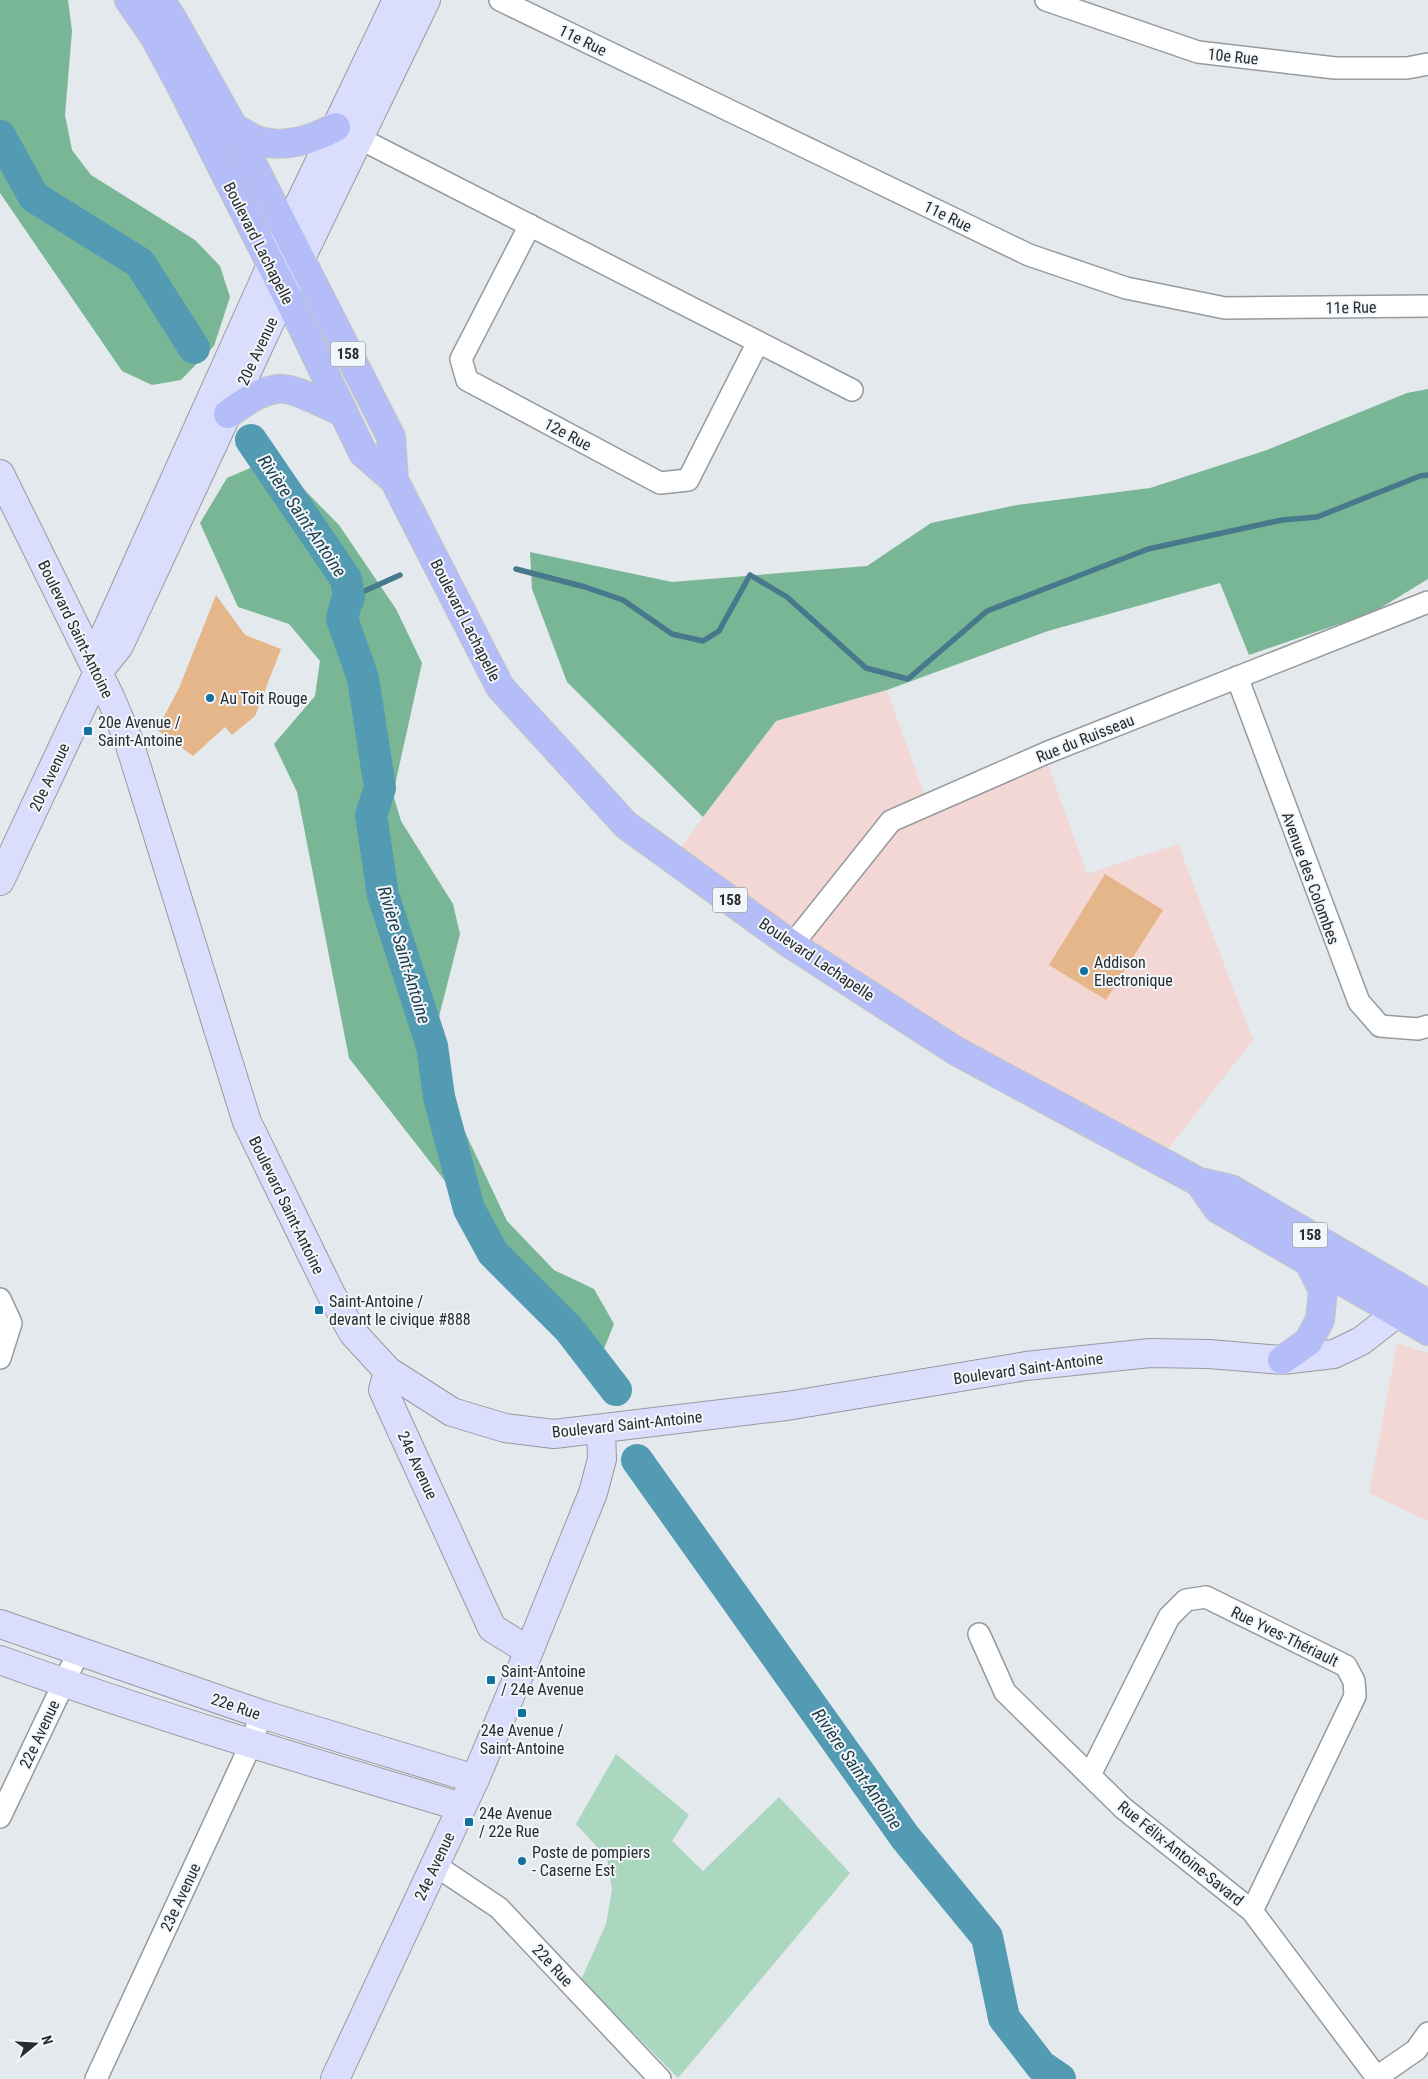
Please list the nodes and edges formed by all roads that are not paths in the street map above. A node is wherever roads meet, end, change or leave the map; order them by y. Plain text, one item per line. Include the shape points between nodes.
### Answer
1 (129, 0) edge
2 (160, 0) edge
3 (397, 0) edge
4 (426, 0) edge
5 (500, 0) edge
6 (1046, 0) edge
7 (1428, 64) edge
8 (234, 128) junction
9 (348, 133) junction
10 (530, 226) junction
11 (286, 232) junction
12 (300, 261) junction
13 (271, 266) junction
14 (285, 293) junction
15 (1428, 306) edge
16 (758, 342) junction
17 (852, 390) dead end
18 (344, 413) junction
19 (228, 414) junction
20 (0, 474) edge
21 (394, 480) junction
22 (1427, 607) edge
23 (98, 672) junction
24 (1237, 677) junction
25 (3, 867) edge
26 (792, 945) junction
27 (1428, 1026) edge
28 (1199, 1182) junction
29 (1310, 1262) junction
30 (0, 1299) edge
31 (1418, 1302) edge
32 (1428, 1332) edge
33 (0, 1358) edge
34 (1282, 1360) junction
35 (388, 1372) junction
36 (600, 1429) junction
37 (0, 1624) edge
38 (979, 1634) dead end
39 (529, 1650) junction
40 (79, 1651) junction
41 (0, 1660) edge
42 (63, 1683) junction
43 (261, 1714) junction
44 (251, 1744) junction
45 (1090, 1775) junction
46 (475, 1779) junction
47 (462, 1807) junction
48 (0, 1817) edge
49 (435, 1864) junction
50 (1252, 1911) junction
51 (1428, 2033) edge
52 (1377, 2078) edge
53 (96, 2079) edge
54 (335, 2079) edge
55 (660, 2079) edge

1 - 13 main road, Boulevard Lachapelle / 158 via 154,36 177,79
2 - 8 main road, Boulevard Lachapelle / 158
3 - 9 street, 20e Avenue
4 - 9 street, 20e Avenue
5 - 15 street, 11e Rue via 1029,255 1126,288 1225,308
6 - 7 street, 10e Rue via 1198,52 1335,68 1407,68
8 - 9 main road via 260,141 287,144
8 - 11 main road, Boulevard Lachapelle / 158
9 - 10 street
9 - 11 street, 20e Avenue
9 - 12 street, 20e Avenue
10 - 16 street
10 - 16 street, 12e Rue via 461,359 468,380 660,483 688,480
11 - 12 main road, Boulevard Lachapelle / 158
11 - 13 street, 20e Avenue
12 - 14 street, 20e Avenue
12 - 21 main road, Boulevard Lachapelle / 158 via 391,437
13 - 14 main road, Boulevard Lachapelle / 158
13 - 23 street, 20e Avenue via 103,637
14 - 18 main road, Boulevard Lachapelle / 158
14 - 19 street, 20e Avenue
16 - 17 street
18 - 19 main road via 310,397 279,388 249,398
18 - 21 main road, Boulevard Lachapelle / 158 via 362,453
19 - 23 street, 20e Avenue via 119,646
20 - 23 street, Boulevard Saint-Antoine
21 - 26 main road, Boulevard Lachapelle / 158 via 500,687 626,825
22 - 24 street, Rue du Ruisseau
23 - 25 street, 20e Avenue
23 - 35 street, Boulevard Saint-Antoine via 128,739 246,1122 353,1333
24 - 26 street, Rue du Ruisseau via 1046,753 891,822
24 - 27 street, Avenue des Colombes via 1359,1002 1380,1026
26 - 28 main road, Boulevard Lachapelle / 158 via 956,1051
28 - 29 main road, Boulevard Lachapelle / 158 via 1218,1209
28 - 31 main road, Boulevard Lachapelle / 158 via 1231,1189
29 - 31 main road, Boulevard Lachapelle / 158
29 - 34 main road via 1323,1290 1320,1320 1308,1342
30 - 33 street via 11,1323
31 - 32 main road, Boulevard Lachapelle / 158
31 - 34 street, Boulevard Saint-Antoine via 1361,1341 1334,1354
34 - 36 street, Boulevard Saint-Antoine via 1150,1353 1026,1366 787,1406
35 - 36 street, Boulevard Saint-Antoine via 452,1412 505,1428 554,1434
35 - 39 street, 24e Avenue via 383,1390 492,1628
36 - 39 street, 24e Avenue via 602,1459 593,1493
37 - 40 street, 22e Rue
38 - 45 street, Rue Félix-Antoine-Savard via 1005,1692
39 - 46 street, 24e Avenue
40 - 42 street, 22e Avenue
40 - 43 street, 22e Rue
41 - 42 street, 22e Rue
42 - 44 street, 22e Rue
42 - 48 street, 22e Avenue
43 - 44 street, 23e Avenue
43 - 46 street, 22e Rue
44 - 47 street, 22e Rue
44 - 53 street, 23e Avenue
45 - 50 street, Rue Félix-Antoine-Savard via 1123,1808
45 - 50 street, Rue Yves-Thériault via 1169,1617 1186,1600 1206,1598 1346,1666 1354,1681 1356,1696
46 - 47 street, 24e Avenue
47 - 49 street, 24e Avenue
49 - 54 street, 24e Avenue
49 - 55 street, 22e Rue via 500,1908
50 - 52 street, Rue Félix-Antoine-Savard
51 - 52 street via 1416,2050

